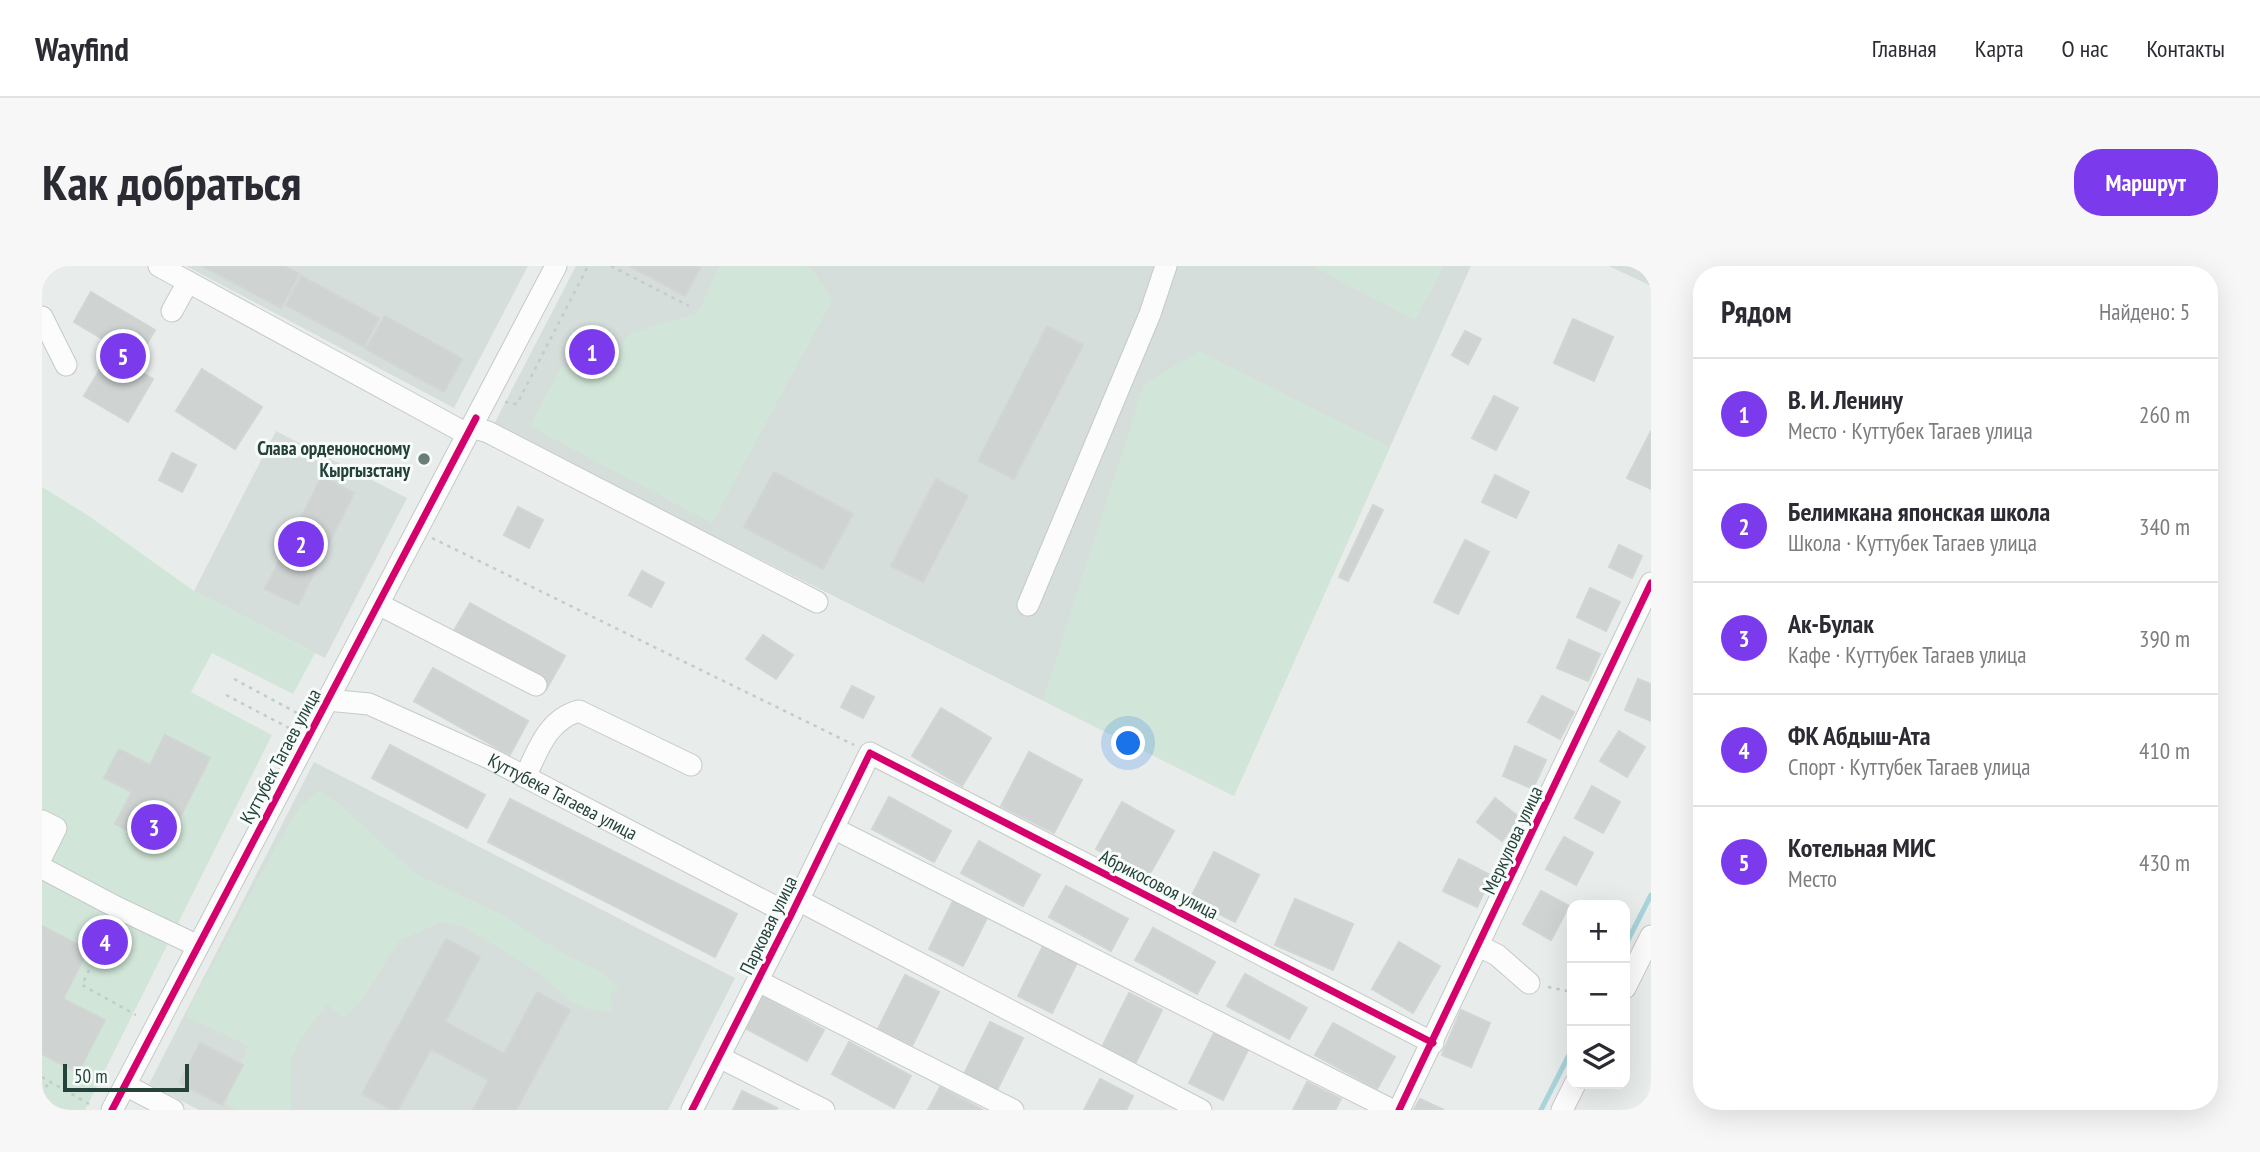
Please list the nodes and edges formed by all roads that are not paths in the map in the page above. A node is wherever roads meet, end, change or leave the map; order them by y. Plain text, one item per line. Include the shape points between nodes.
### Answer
1 (159, 266) edge
2 (556, 266) edge
3 (1166, 266) edge
4 (188, 282) junction
5 (172, 311) dead end
6 (42, 317) edge
7 (66, 365) dead end
8 (472, 426) junction
9 (1651, 583) edge
10 (817, 602) dead end
11 (378, 604) junction
12 (1028, 605) dead end
13 (536, 685) dead end
14 (327, 700) junction
15 (870, 753) joint
16 (691, 765) dead end
17 (525, 777) junction
18 (42, 821) edge
19 (833, 828) junction
20 (42, 856) edge
21 (42, 868) edge
22 (794, 908) junction
23 (1651, 936) edge
24 (198, 946) junction
25 (1479, 946) junction
26 (1630, 978) edge
27 (758, 981) junction
28 (1529, 983) road end
29 (1433, 1043) junction
30 (719, 1057) junction
31 (125, 1085) junction
32 (1572, 1089) edge
33 (112, 1110) edge
34 (173, 1110) edge
35 (692, 1110) edge
36 (824, 1110) edge
37 (1013, 1110) edge
38 (1201, 1110) edge
39 (1392, 1110) edge
40 (1399, 1110) edge
41 (1562, 1110) edge

1 - 4 street
2 - 8 street, Куттубек Тагаев улица
3 - 12 street
4 - 5 street
4 - 8 street
6 - 7 street
8 - 10 street
8 - 11 street, Куттубек Тагаев улица
9 - 25 street, Меркулова улица
11 - 13 street
11 - 14 street, Куттубек Тагаев улица
14 - 17 street, Куттубека Тагаева улица via 369,704
14 - 24 street, Куттубек Тагаев улица
15 - 19 street, Парковая улица
15 - 29 street, Абрикосовоя улица
16 - 17 street via 579,711 565,715 544,736
17 - 22 street, Куттубека Тагаева улица
18 - 20 street via 56,828
19 - 22 street, Парковая улица
19 - 39 street
21 - 24 street
22 - 27 street, Парковая улица
22 - 38 street, Парковая улица
23 - 26 street
24 - 31 street, Куттубек Тагаев улица
25 - 28 street
25 - 29 street, Меркулова улица
27 - 30 street, Парковая улица
27 - 37 street
29 - 40 street, Меркулова улица
30 - 35 street, Парковая улица
30 - 36 street
31 - 33 street, Куттубек Тагаев улица
31 - 34 street
32 - 41 street

